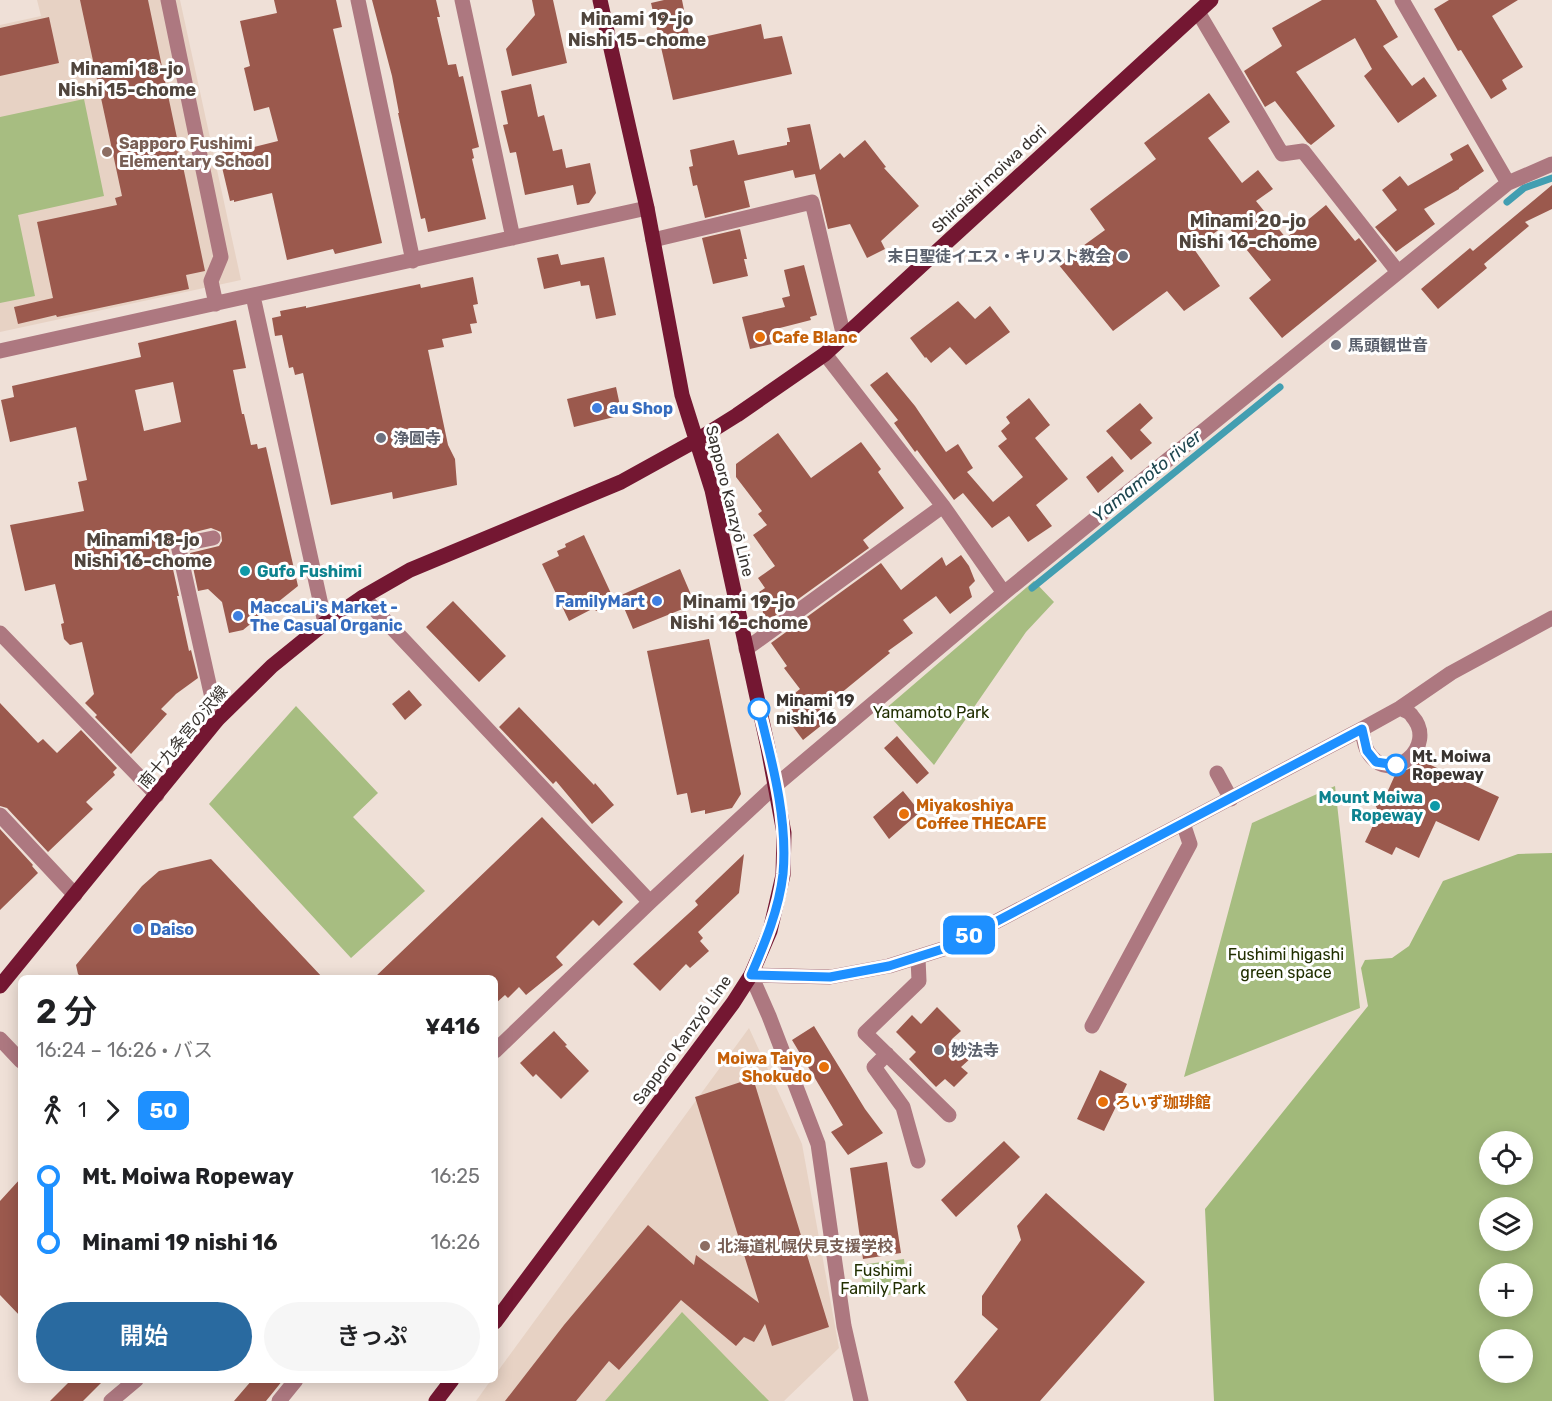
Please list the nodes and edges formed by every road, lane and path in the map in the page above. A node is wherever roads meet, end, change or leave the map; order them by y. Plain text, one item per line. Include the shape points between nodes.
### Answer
1 (168, 0) edge
2 (358, 0) edge
3 (462, 0) edge
4 (600, 0) edge
5 (1211, 0) edge
6 (1402, 0) edge
7 (1198, 12) junction
8 (1552, 164) edge
9 (1508, 183) junction
10 (647, 208) junction
11 (513, 238) junction
12 (653, 240) junction
13 (413, 261) junction
14 (1398, 272) junction
15 (253, 296) junction
16 (216, 304) junction
17 (844, 337) junction
18 (0, 351) edge
19 (825, 354) junction
20 (697, 440) junction
21 (943, 506) junction
22 (213, 538) dead end
23 (1004, 593) junction
24 (363, 597) junction
25 (1552, 618) edge
26 (325, 623) junction
27 (0, 633) edge
28 (746, 649) junction
29 (1400, 708) junction
30 (217, 720) junction
31 (1362, 729) junction
32 (1217, 773) dead end
33 (776, 786) junction
34 (157, 795) junction
35 (1231, 799) junction
36 (0, 815) edge
37 (1183, 823) junction
38 (75, 895) junction
39 (650, 902) junction
40 (918, 958) junction
41 (751, 975) junction
42 (0, 986) edge
43 (1092, 1026) dead end
44 (0, 1039) edge
45 (498, 1048) edge
46 (887, 1054) junction
47 (18, 1058) edge
48 (949, 1115) dead end
49 (918, 1161) dead end
50 (498, 1318) edge
51 (132, 1383) edge
52 (294, 1383) edge
53 (450, 1383) edge
54 (111, 1401) edge
55 (279, 1401) edge
56 (436, 1401) edge
57 (861, 1401) edge

1 - 16 street via 221,257 211,281
2 - 13 street
3 - 11 street
4 - 10 main road, Sapporo Kanzyō Line
5 - 7 main road, Shiroishi moiwa dori
6 - 9 street
7 - 14 street via 1282,154 1303,151
7 - 17 main road, Shiroishi moiwa dori
8 - 9 street
9 - 14 street
10 - 11 street
10 - 12 main road, Sapporo Kanzyō Line
11 - 13 street
12 - 17 street via 812,202
12 - 20 main road, Sapporo Kanzyō Line via 682,395
13 - 15 street
14 - 23 street
15 - 16 street
15 - 26 street
16 - 18 street
17 - 19 main road, Shiroishi moiwa dori
19 - 20 main road, Shiroishi moiwa dori
19 - 21 street
20 - 24 main road, 南十九条宮の沢線 via 621,482 410,570
20 - 28 main road, Sapporo Kanzyō Line via 712,490
21 - 23 street
21 - 28 street
22 - 30 street via 178,545
23 - 33 street
24 - 26 main road, 南十九条宮の沢線
24 - 39 street
25 - 29 street via 1451,673
26 - 30 main road, 南十九条宮の沢線 via 272,666
27 - 34 street
28 - 33 main road, Sapporo Kanzyō Line
29 - 31 street
29 - 31 street via 1413,716 1419,729 1418,745 1409,760 1400,765 1376,762 1367,751
30 - 34 main road, 南十九条宮の沢線
31 - 35 street
32 - 35 street
33 - 39 street
33 - 41 main road, Sapporo Kanzyō Line via 784,833 783,875 770,931
34 - 38 main road, 南十九条宮の沢線
35 - 37 street
36 - 38 street
37 - 40 street via 946,948
37 - 43 street via 1190,844
38 - 42 main road, 南十九条宮の沢線
39 - 45 street
40 - 41 street via 830,977
40 - 46 street via 919,981 865,1033
41 - 50 main road, Sapporo Kanzyō Line
41 - 57 street via 818,1144 844,1326
44 - 47 street
46 - 48 street
46 - 49 street via 874,1067 903,1107
51 - 54 street
52 - 55 street
53 - 56 main road

